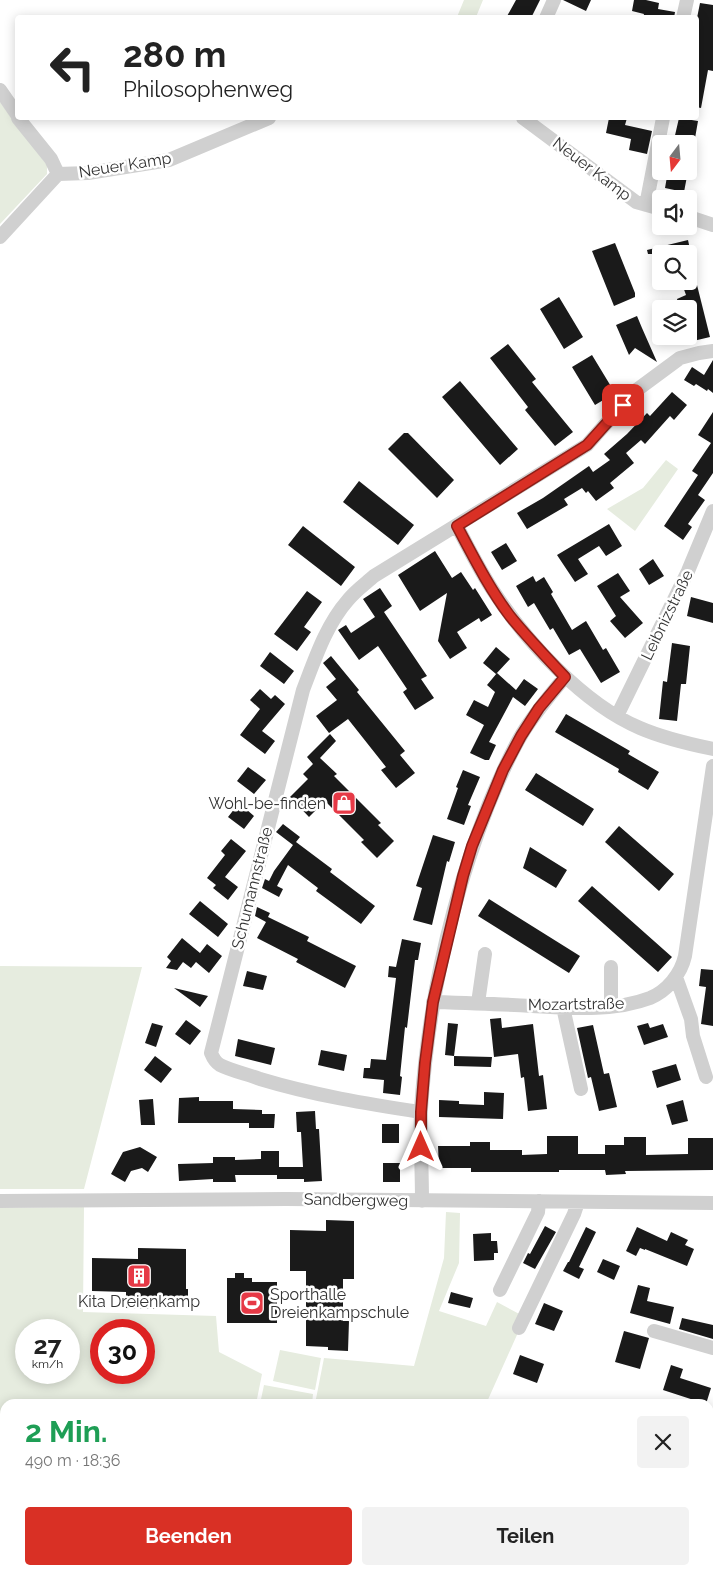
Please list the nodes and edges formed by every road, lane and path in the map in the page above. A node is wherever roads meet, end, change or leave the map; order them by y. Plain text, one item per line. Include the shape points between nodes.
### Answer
1 (554, 0) edge
2 (687, 0) edge
3 (547, 15) edge
4 (684, 15) edge
5 (0, 90) edge
6 (15, 112) edge
7 (20, 120) edge
8 (264, 120) edge
9 (526, 120) edge
10 (661, 120) edge
11 (58, 174) junction
12 (641, 204) junction
13 (652, 207) edge
14 (697, 219) edge
15 (713, 224) edge
16 (0, 237) edge
17 (713, 351) edge
18 (713, 511) edge
19 (457, 526) junction
20 (565, 677) junction
21 (617, 716) junction
22 (713, 749) edge
23 (713, 766) edge
24 (485, 954) dead end
25 (611, 967) dead end
26 (676, 977) junction
27 (433, 1002) junction
28 (478, 1003) junction
29 (611, 1006) junction
30 (564, 1007) junction
31 (706, 1077) dead end
32 (580, 1089) dead end
33 (421, 1112) junction
34 (422, 1200) junction
35 (0, 1201) edge
36 (539, 1201) junction
37 (578, 1202) junction
38 (713, 1203) edge
39 (500, 1290) dead end
40 (519, 1328) dead end
41 (654, 1331) dead end
42 (713, 1348) edge

1 - 3 street
2 - 4 street
5 - 6 street
7 - 11 street
8 - 11 street, Neuer Kamp via 169,160 88,173
9 - 12 street, Neuer Kamp
10 - 12 street
11 - 16 street, Neuer Kamp
12 - 13 street
14 - 15 street
17 - 19 street, Schumannstraße via 680,358 634,392 587,445
18 - 21 street, Leibnizstraße via 688,571
19 - 20 street via 491,588 510,615
19 - 33 street, Schumannstraße via 374,576 348,600 317,652 292,731 211,1053 219,1064 291,1088 361,1104
20 - 21 street
20 - 27 street via 521,736 497,784 458,891
21 - 22 street via 640,728
23 - 26 street, Mozartstraße via 685,956
24 - 28 street
25 - 29 street
26 - 29 street, Mozartstraße via 651,997
26 - 31 street
27 - 28 street, Mozartstraße
27 - 33 street
28 - 30 street, Mozartstraße
29 - 30 street, Mozartstraße
30 - 32 street
33 - 34 street
34 - 35 street, Sandbergweg
34 - 36 street, Sandbergweg
36 - 37 street, Sandbergweg
36 - 39 street via 538,1212
37 - 38 street, Sandbergweg
37 - 40 street
41 - 42 street

